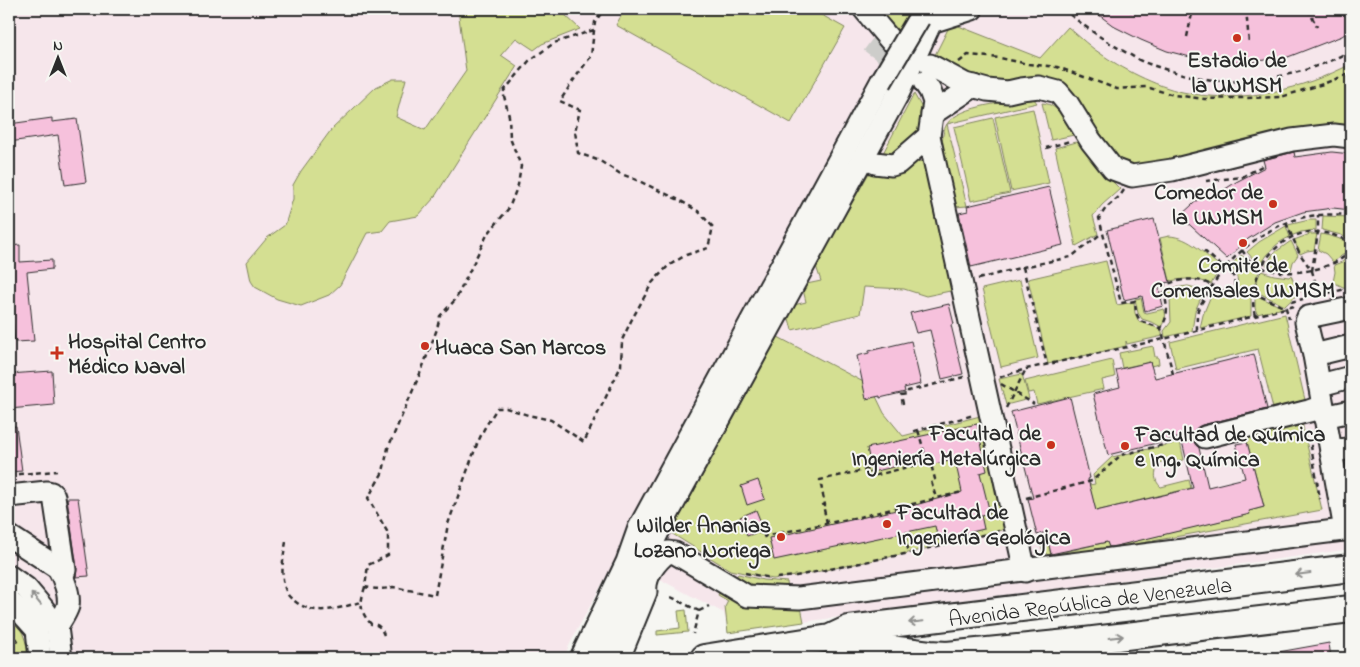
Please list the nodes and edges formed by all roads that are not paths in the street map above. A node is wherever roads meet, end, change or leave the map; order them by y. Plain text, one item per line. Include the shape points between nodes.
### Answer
1 (864, 9) edge
2 (972, 9) edge
3 (919, 13) edge
4 (880, 41) tunnel mouth
5 (974, 86) junction
6 (932, 114) junction
7 (929, 136) junction
8 (1351, 137) edge
9 (875, 162) dead end
10 (1351, 308) edge
11 (1351, 346) edge
12 (1314, 355) junction
13 (1351, 377) edge
14 (1320, 385) junction
15 (1351, 411) edge
16 (1324, 412) junction
17 (1205, 437) dead end
18 (1341, 450) edge
19 (1345, 487) edge
20 (9, 496) edge
21 (1348, 529) edge
22 (9, 536) edge
23 (1351, 568) edge
24 (1025, 571) junction
25 (62, 575) junction
26 (9, 576) edge
27 (9, 601) edge
28 (1351, 610) edge
29 (963, 616) junction
30 (56, 627) junction
31 (830, 638) junction
32 (1069, 651) edge
33 (972, 653) junction
34 (891, 654) edge
35 (40, 658) edge
36 (61, 658) edge
37 (581, 658) edge
38 (600, 658) edge
39 (619, 658) edge
40 (704, 658) edge

1 - 4 street
2 - 38 street via 931,22 898,92 659,530
3 - 37 street, bridge via 639,528 627,562
5 - 6 street
5 - 6 street via 936,75
5 - 8 street via 1008,92 1039,87 1058,92 1113,169 1132,176 1172,170 1292,140 1334,135
6 - 7 street
7 - 9 street via 898,163
7 - 24 street
10 - 12 street via 1306,319
11 - 12 street
12 - 14 street
13 - 14 street
14 - 16 street
15 - 16 street
16 - 17 street via 1309,411
16 - 18 street
18 - 19 street
19 - 21 street
20 - 25 street via 52,493 65,570
21 - 24 street
22 - 25 street via 58,568
23 -> 29 main road, Avenida República de Venezuela
24 - 39 street via 799,598 747,596 668,552 660,561 661,569 652,588 646,592
25 - 30 street via 68,606
30 -> 26 street via 26,588
27 - 35 street via 37,630
32 -> 28 main road, Avenida República de Venezuela
29 -> 31 main road, Avenida República de Venezuela via 849,629
29 - 33 main road via 956,622 953,637 964,650
30 - 36 street
31 - 34 main road, Avenida República de Venezuela
31 - 40 main road, Avenida República de Venezuela
32 - 33 main road, Avenida República de Venezuela
33 - 34 main road, Avenida República de Venezuela

